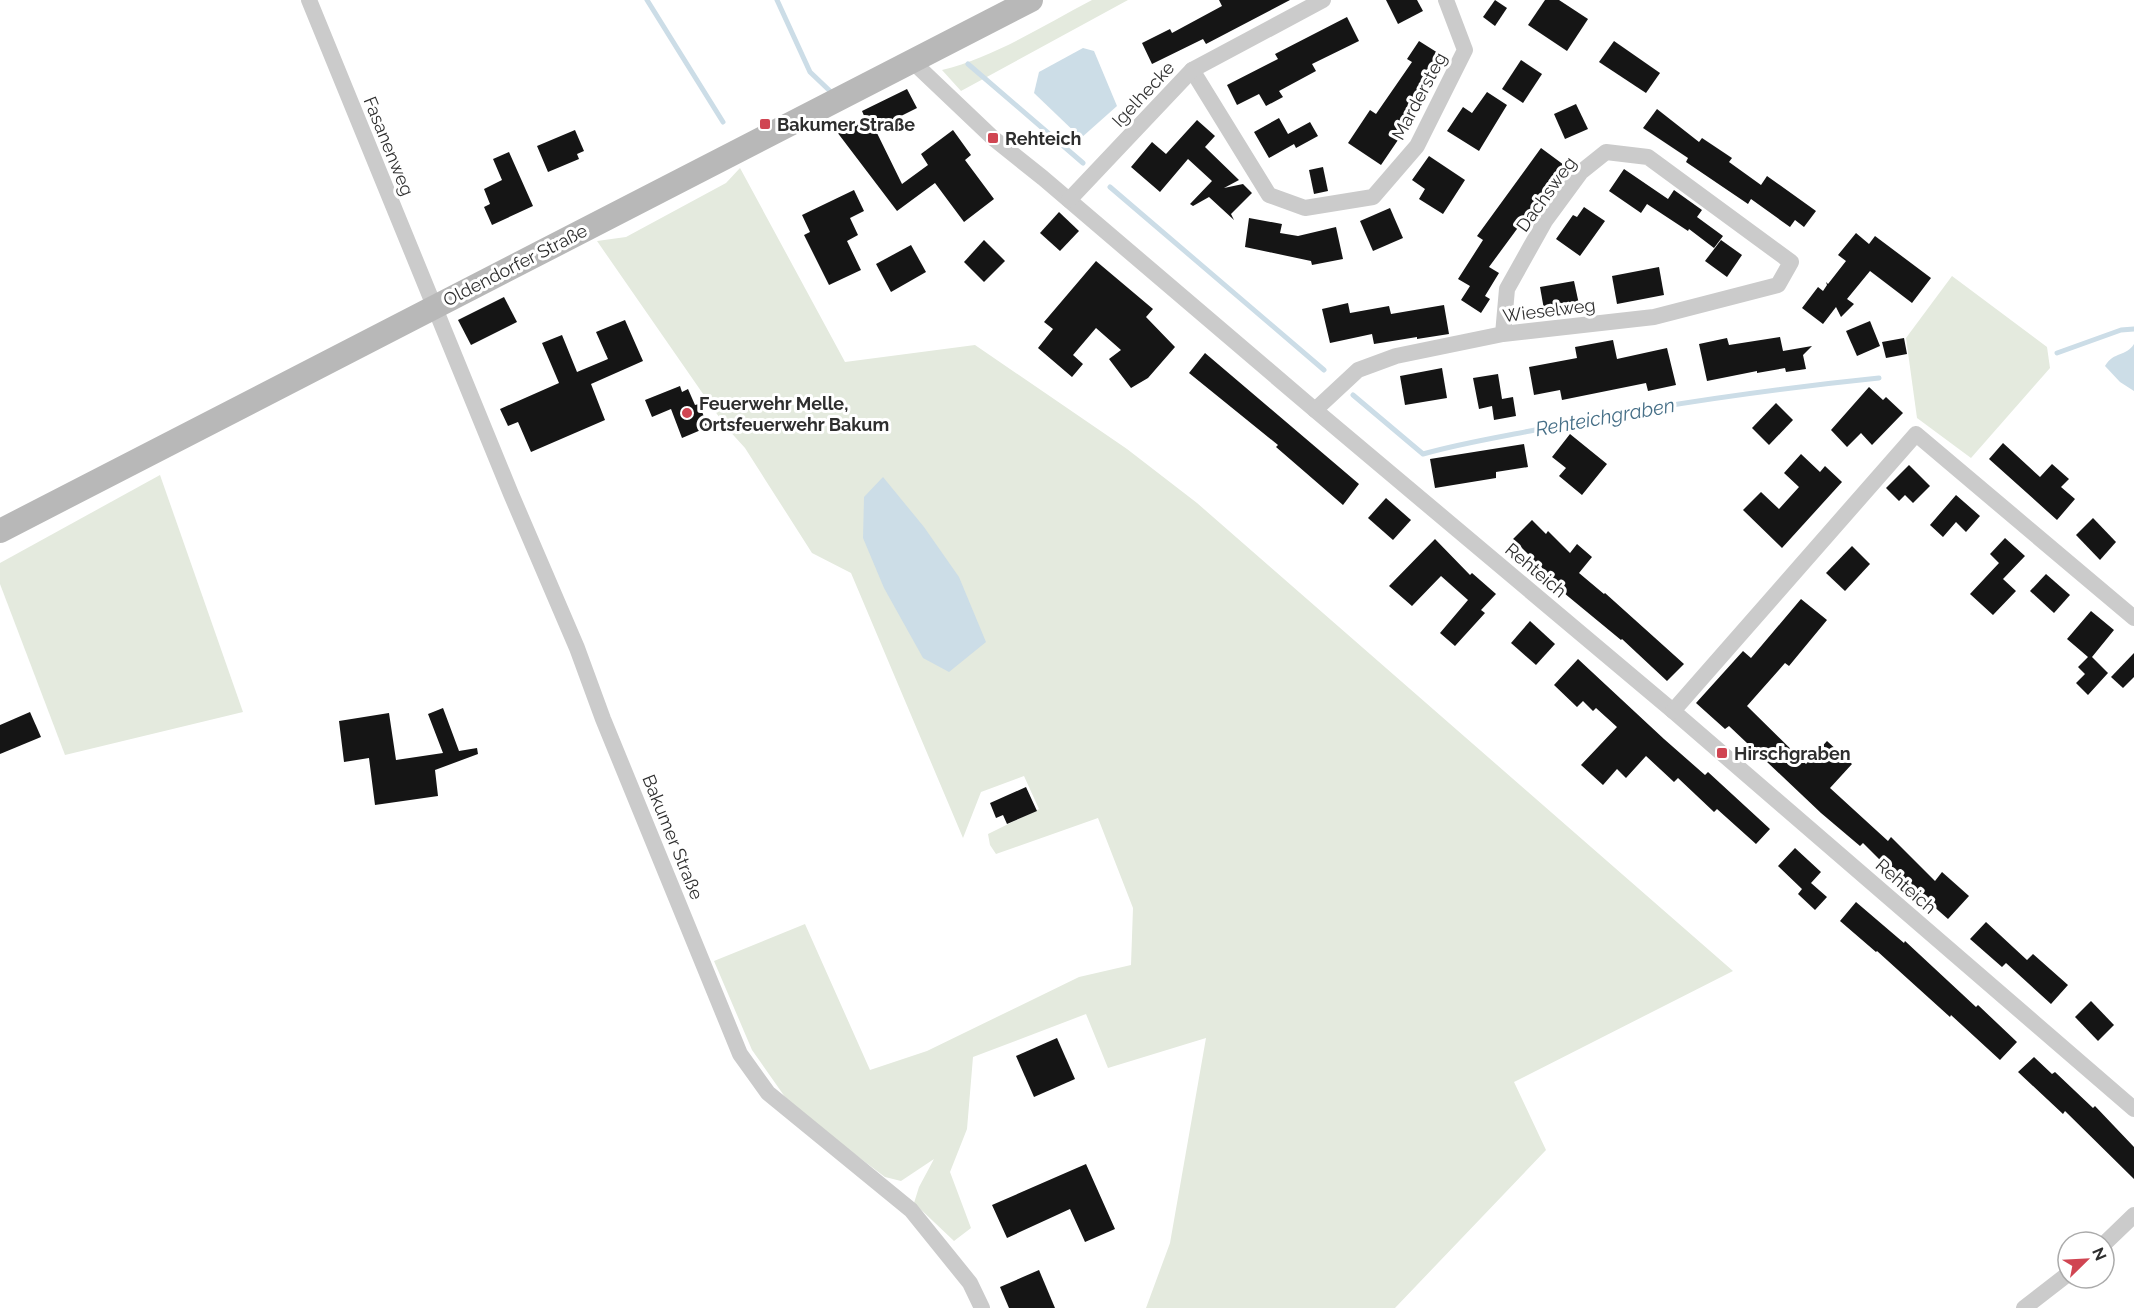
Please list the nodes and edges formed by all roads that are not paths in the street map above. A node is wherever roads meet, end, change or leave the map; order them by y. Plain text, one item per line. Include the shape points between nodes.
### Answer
1 (309, 0) edge
2 (1031, 0) edge
3 (1323, 0) edge
4 (1446, 0) edge
5 (913, 62) junction
6 (1192, 70) junction
7 (1070, 200) junction
8 (1791, 262) joint
9 (434, 307) junction
10 (1503, 334) junction
11 (1315, 410) junction
12 (0, 531) edge
13 (2134, 618) edge
14 (1673, 711) junction
15 (2134, 1109) edge
16 (2134, 1215) edge
17 (2116, 1232) edge
18 (2056, 1283) edge
19 (982, 1308) edge
20 (2024, 1308) edge

1 - 9 street, Fasanenweg
2 - 5 main road, Oldendorfer Straße
3 - 6 street, Igelhecke
4 - 6 street, Mardersteg via 1465,50 1417,146 1372,198 1305,208 1269,195
5 - 7 street, Rehteich via 993,138
5 - 9 main road, Oldendorfer Straße
6 - 7 street, Igelhecke
7 - 11 street, Rehteich
8 - 10 street, Wieselweg via 1778,285 1654,317
8 - 10 street, Dachsweg via 1647,158 1606,152 1581,172 1545,220 1507,289
9 - 12 main road, Oldendorfer Straße
9 - 19 street, Bakumer Straße via 577,648 740,1054 768,1093 911,1210 970,1283
10 - 11 street, Wieselweg via 1396,356 1358,370
11 - 14 street, Rehteich
13 - 14 street via 1916,434
14 - 15 street, Rehteich
16 - 17 street
18 - 20 street

